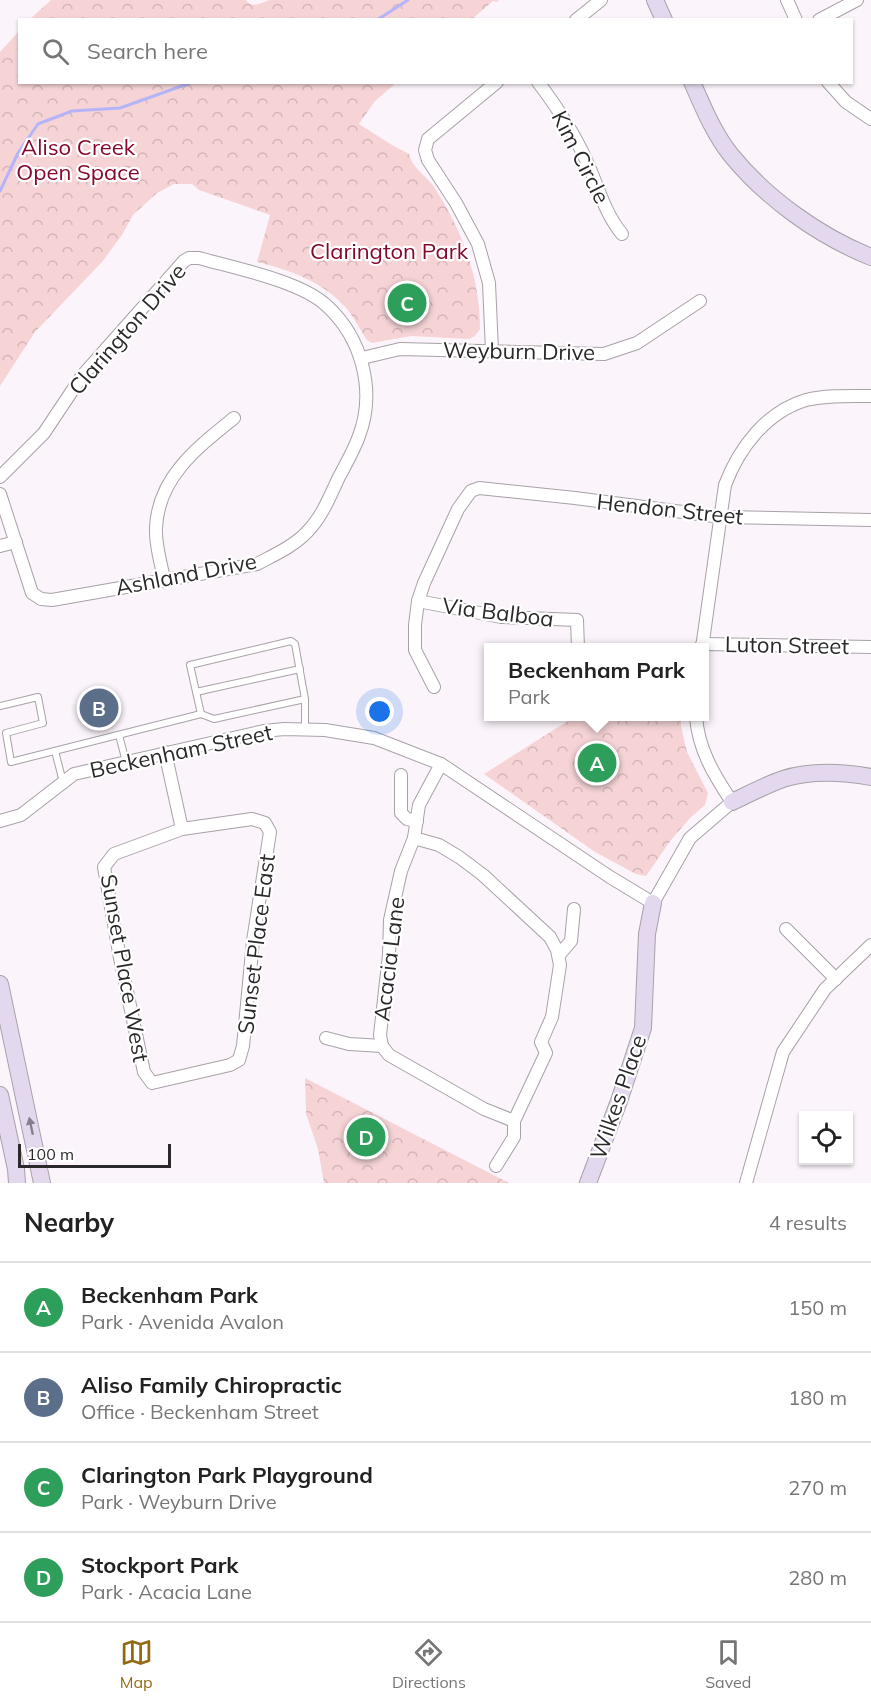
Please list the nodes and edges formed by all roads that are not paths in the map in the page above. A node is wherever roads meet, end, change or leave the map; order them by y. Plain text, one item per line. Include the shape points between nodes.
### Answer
1 (601, 0) edge
2 (655, 0) edge
3 (787, 0) edge
4 (857, 0) edge
5 (578, 18) edge
6 (663, 18) edge
7 (795, 18) edge
8 (823, 18) edge
9 (494, 84) edge
10 (540, 84) edge
11 (693, 84) edge
12 (830, 84) edge
13 (871, 119) edge
14 (622, 234) dead end
15 (871, 257) edge
16 (700, 301) dead end
17 (492, 351) junction
18 (362, 358) junction
19 (871, 396) edge
20 (234, 418) dead end
21 (0, 477) edge
22 (0, 494) edge
23 (721, 518) junction
24 (871, 520) edge
25 (16, 542) junction
26 (0, 546) edge
27 (164, 579) junction
28 (418, 601) junction
29 (578, 643) edge
30 (702, 643) edge
31 (709, 646) edge
32 (871, 647) edge
33 (300, 669) junction
34 (434, 687) dead end
35 (196, 692) junction
36 (305, 699) junction
37 (0, 706) edge
38 (201, 714) junction
39 (696, 721) edge
40 (304, 729) junction
41 (119, 735) junction
42 (55, 750) junction
43 (165, 752) junction
44 (126, 762) junction
45 (441, 764) junction
46 (401, 775) dead end
47 (871, 777) edge
48 (64, 782) junction
49 (732, 802) junction
50 (0, 821) edge
51 (417, 821) junction
52 (182, 828) junction
53 (414, 838) junction
54 (653, 903) junction
55 (574, 909) dead end
56 (786, 929) dead end
57 (871, 945) edge
58 (559, 955) junction
59 (836, 979) junction
60 (0, 984) edge
61 (326, 1038) dead end
62 (382, 1046) junction
63 (153, 1083) joint
64 (0, 1095) edge
65 (514, 1121) junction
66 (496, 1166) dead end
67 (17, 1183) edge
68 (42, 1183) edge
69 (588, 1183) edge
70 (746, 1183) edge

1 - 5 street
2 - 6 street
3 - 7 street
4 - 8 street
9 - 17 street via 428,139 424,150 478,244 489,283
10 - 14 street, Kim Circle via 559,109 587,161 614,225
11 - 15 street via 710,122 731,154 757,182 843,245
12 - 13 street via 846,102
16 - 17 street, Weyburn Drive via 637,343 604,354
17 - 18 street, Weyburn Drive via 400,349
18 - 21 street, Clarington Drive via 345,327 326,304 272,279 189,258 82,376 44,433
18 - 27 street, Ashland Drive via 366,391 360,435 325,508 307,532 257,564
19 - 23 street via 806,400 766,422 734,462 725,485
20 - 27 street via 200,445 170,479 160,503 156,528
22 - 25 street
23 - 24 street, Hendon Street
23 - 28 street, Hendon Street via 479,488 471,491 458,509
23 - 30 street
25 - 26 street
25 - 27 street, Ashland Drive via 32,593 41,599
28 - 29 street, Via Balboa via 501,617 578,620
28 - 34 street via 415,650
31 - 32 street, Luton Street
33 - 35 lane
33 - 35 lane via 291,641 190,665
33 - 36 lane
35 - 38 lane
36 - 38 lane via 214,719
36 - 40 lane
37 - 42 lane via 38,697 43,723 6,733 11,762
38 - 41 lane
39 - 49 street via 697,735 709,765
40 - 43 street, Beckenham Street via 264,731
40 - 45 street, Beckenham Street via 374,738
41 - 42 lane
41 - 44 lane
42 - 48 lane
43 - 44 street, Beckenham Street
43 - 52 street
44 - 48 street, Beckenham Street via 74,774
45 - 51 street, Acacia Lane via 419,805
45 - 54 street, Beckenham Street
46 - 51 street via 401,813
47 - 49 street via 849,773 784,779
48 - 50 street, Beckenham Street via 21,815
49 - 54 street via 690,838
51 - 53 street, Acacia Lane
52 - 63 street, Sunset Place West via 114,854 104,867 144,1072
52 - 63 street, Sunset Place East via 252,819 265,823 270,832 239,1060
53 - 58 street via 450,851 483,875 550,937
53 - 62 street, Acacia Lane via 390,920
54 - 69 street, Wilkes Place via 647,934 643,1028
55 - 58 street via 571,940
56 - 59 street
57 - 59 street
58 - 65 street via 557,994 541,1042 546,1053
59 - 70 street via 825,989 783,1052
68 -> 60 street
61 - 62 street
62 - 65 street, Acacia Lane via 389,1055 427,1077
64 - 67 street
65 - 66 street via 514,1137

